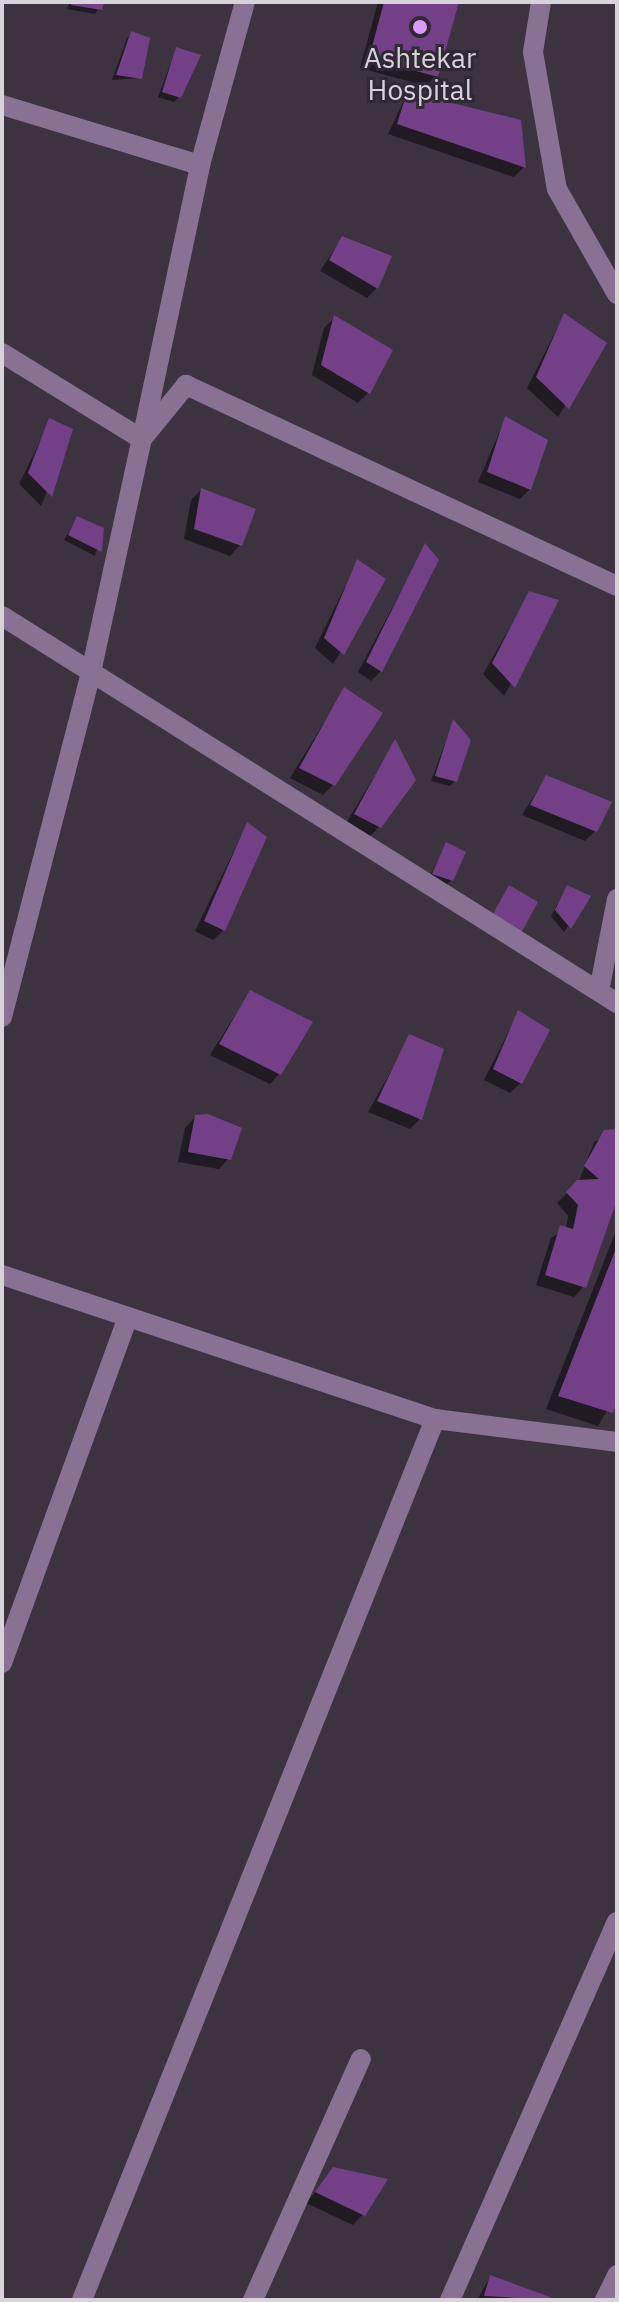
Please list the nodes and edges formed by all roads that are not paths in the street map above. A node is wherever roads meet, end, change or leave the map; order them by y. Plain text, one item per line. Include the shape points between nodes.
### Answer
1 (245, 2) edge
2 (541, 2) edge
3 (2, 105) edge
4 (200, 165) junction
5 (617, 294) edge
6 (2, 353) edge
7 (142, 439) junction
8 (617, 586) edge
9 (2, 616) edge
10 (91, 672) junction
11 (617, 899) edge
12 (599, 991) junction
13 (617, 1003) edge
14 (2, 1017) edge
15 (2, 1275) edge
16 (128, 1317) junction
17 (435, 1419) junction
18 (617, 1442) edge
19 (2, 1663) edge
20 (617, 1922) edge
21 (361, 2059) dead end
22 (617, 2275) edge
23 (82, 2300) edge
24 (253, 2300) edge
25 (450, 2300) edge
26 (605, 2300) edge

1 - 4 street
2 - 5 street via 533,52 557,189
3 - 4 street
4 - 7 street
6 - 7 street
7 - 8 street via 186,385
7 - 10 street
9 - 10 street
10 - 12 street
10 - 14 street
11 - 12 street
12 - 13 street
15 - 16 street
16 - 17 street
16 - 19 street
17 - 18 street
17 - 23 street
20 - 25 street
21 - 24 street
22 - 26 street

